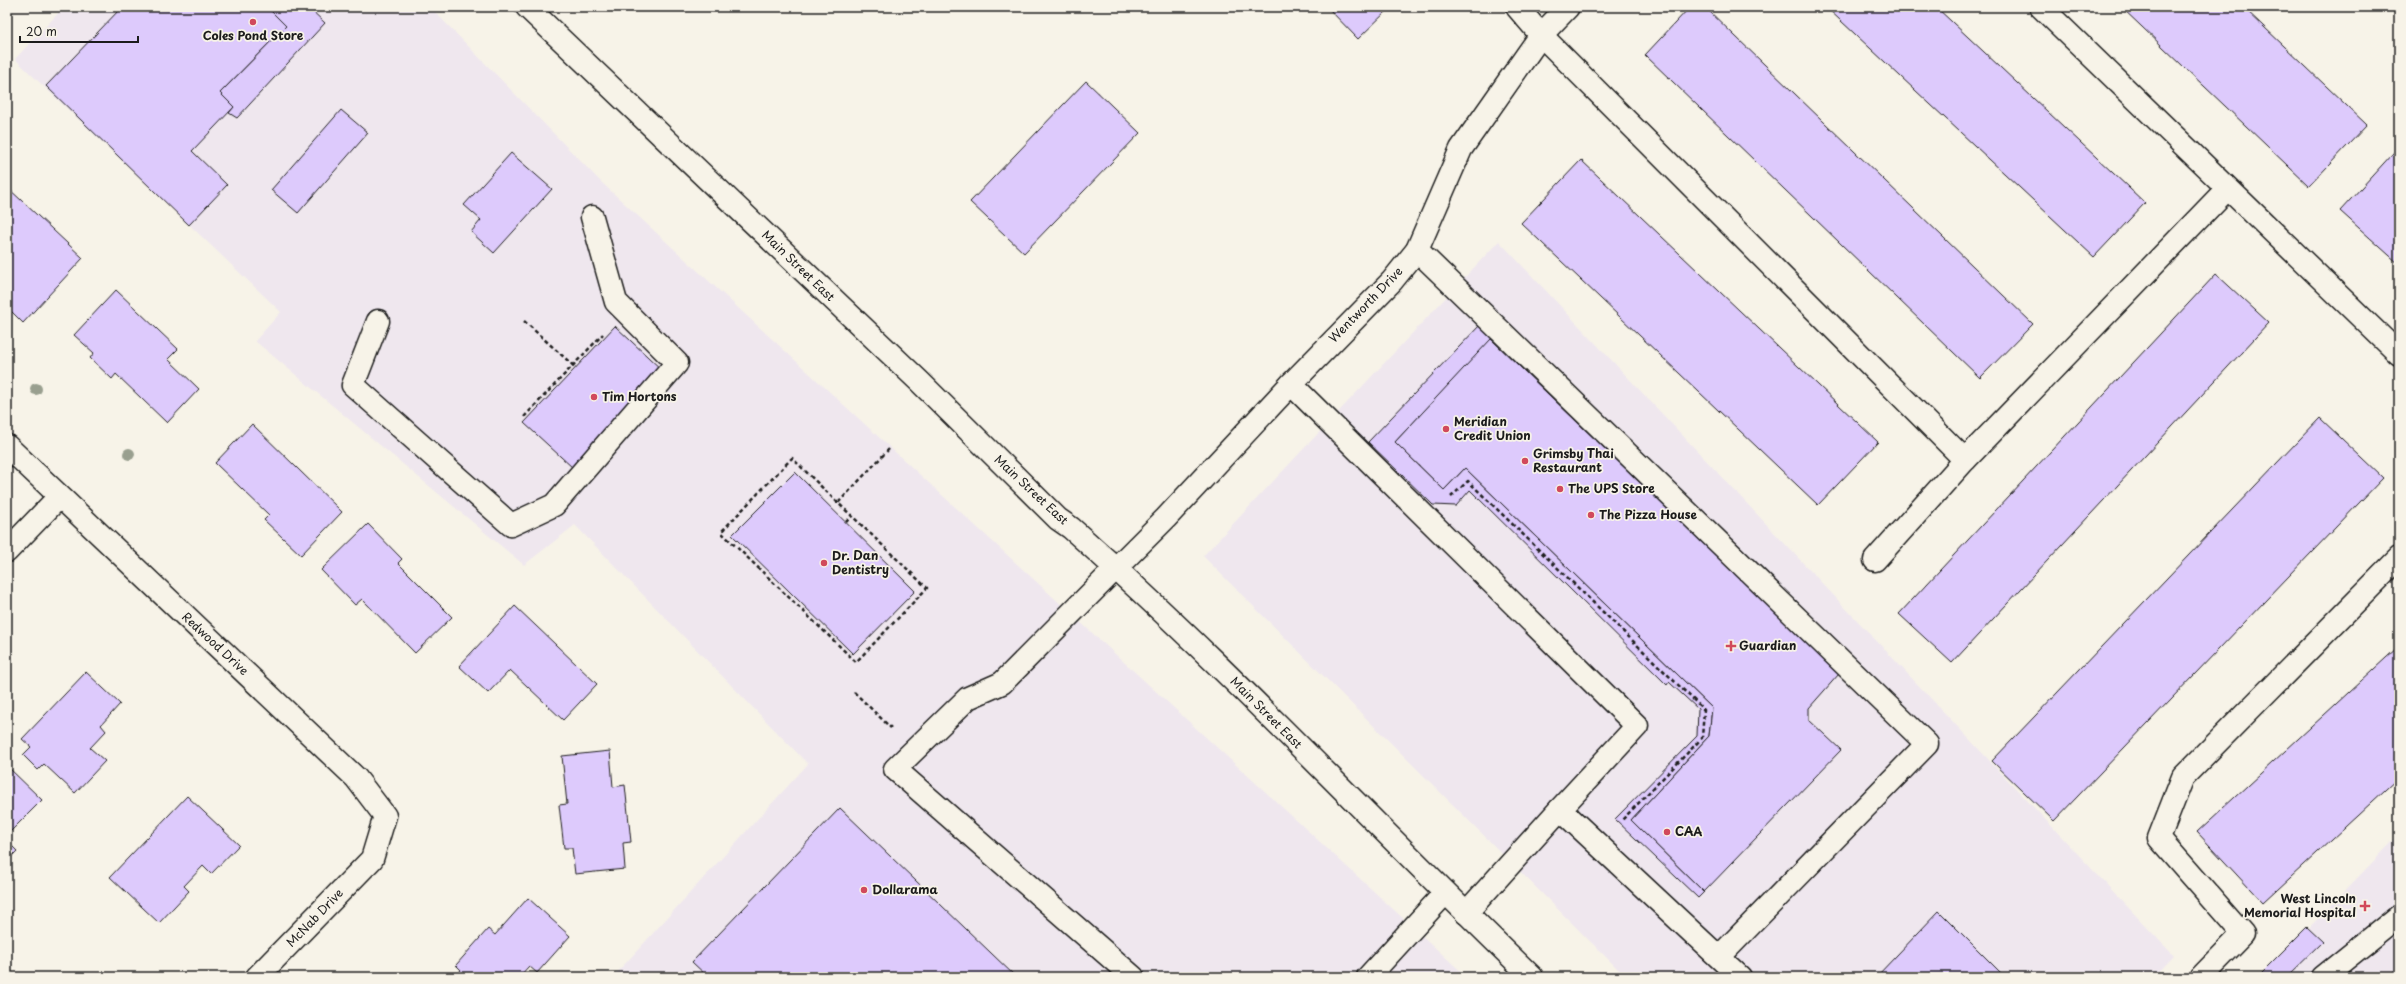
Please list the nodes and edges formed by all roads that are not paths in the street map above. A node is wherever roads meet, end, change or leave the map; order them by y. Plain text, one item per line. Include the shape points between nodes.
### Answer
1 (527, 7) edge
2 (1517, 7) edge
3 (1568, 7) edge
4 (2041, 7) edge
5 (1541, 35) junction
6 (2227, 189) junction
7 (592, 216) dead end
8 (1417, 250) junction
9 (378, 321) dead end
10 (2399, 354) edge
11 (1291, 384) junction
12 (7, 446) edge
13 (1965, 460) junction
14 (59, 497) junction
15 (7, 551) edge
16 (2399, 558) edge
17 (1875, 560) dead end
18 (1116, 568) junction
19 (1560, 809) junction
20 (372, 859) joint
21 (1445, 893) junction
22 (1466, 913) junction
23 (2399, 916) edge
24 (1720, 957) junction
25 (257, 977) edge
26 (1133, 977) edge
27 (1368, 977) edge
28 (1532, 977) edge
29 (1740, 977) edge
30 (2201, 977) edge
31 (2323, 977) edge

1 - 18 street, Main Street East via 920,382 1058,519
2 - 5 street
3 - 5 street, Wentworth Drive
4 - 6 street
5 - 8 street, Wentworth Drive via 1461,149
5 - 13 street
6 - 10 street
6 - 13 street
7 - 9 street via 616,302 677,363 554,505 511,524 353,385
8 - 11 street, Wentworth Drive via 1392,280
8 - 24 street via 1927,744
11 - 18 street, Wentworth Drive
11 - 19 street via 1637,726
12 - 14 street, Redwood Drive
13 - 17 street
14 - 15 street
14 - 20 street, Redwood Drive via 356,778 386,816
16 - 30 street via 2183,777 2159,838 2243,934
18 - 21 street, Main Street East via 1177,624
18 - 26 street, Wentworth Drive via 1002,684 968,698 895,769
19 - 22 street
19 - 24 street
20 - 25 street, McNab Drive
21 - 22 street, Main Street East
21 - 27 street
22 - 28 street, Main Street East
23 - 31 street
24 - 29 street

